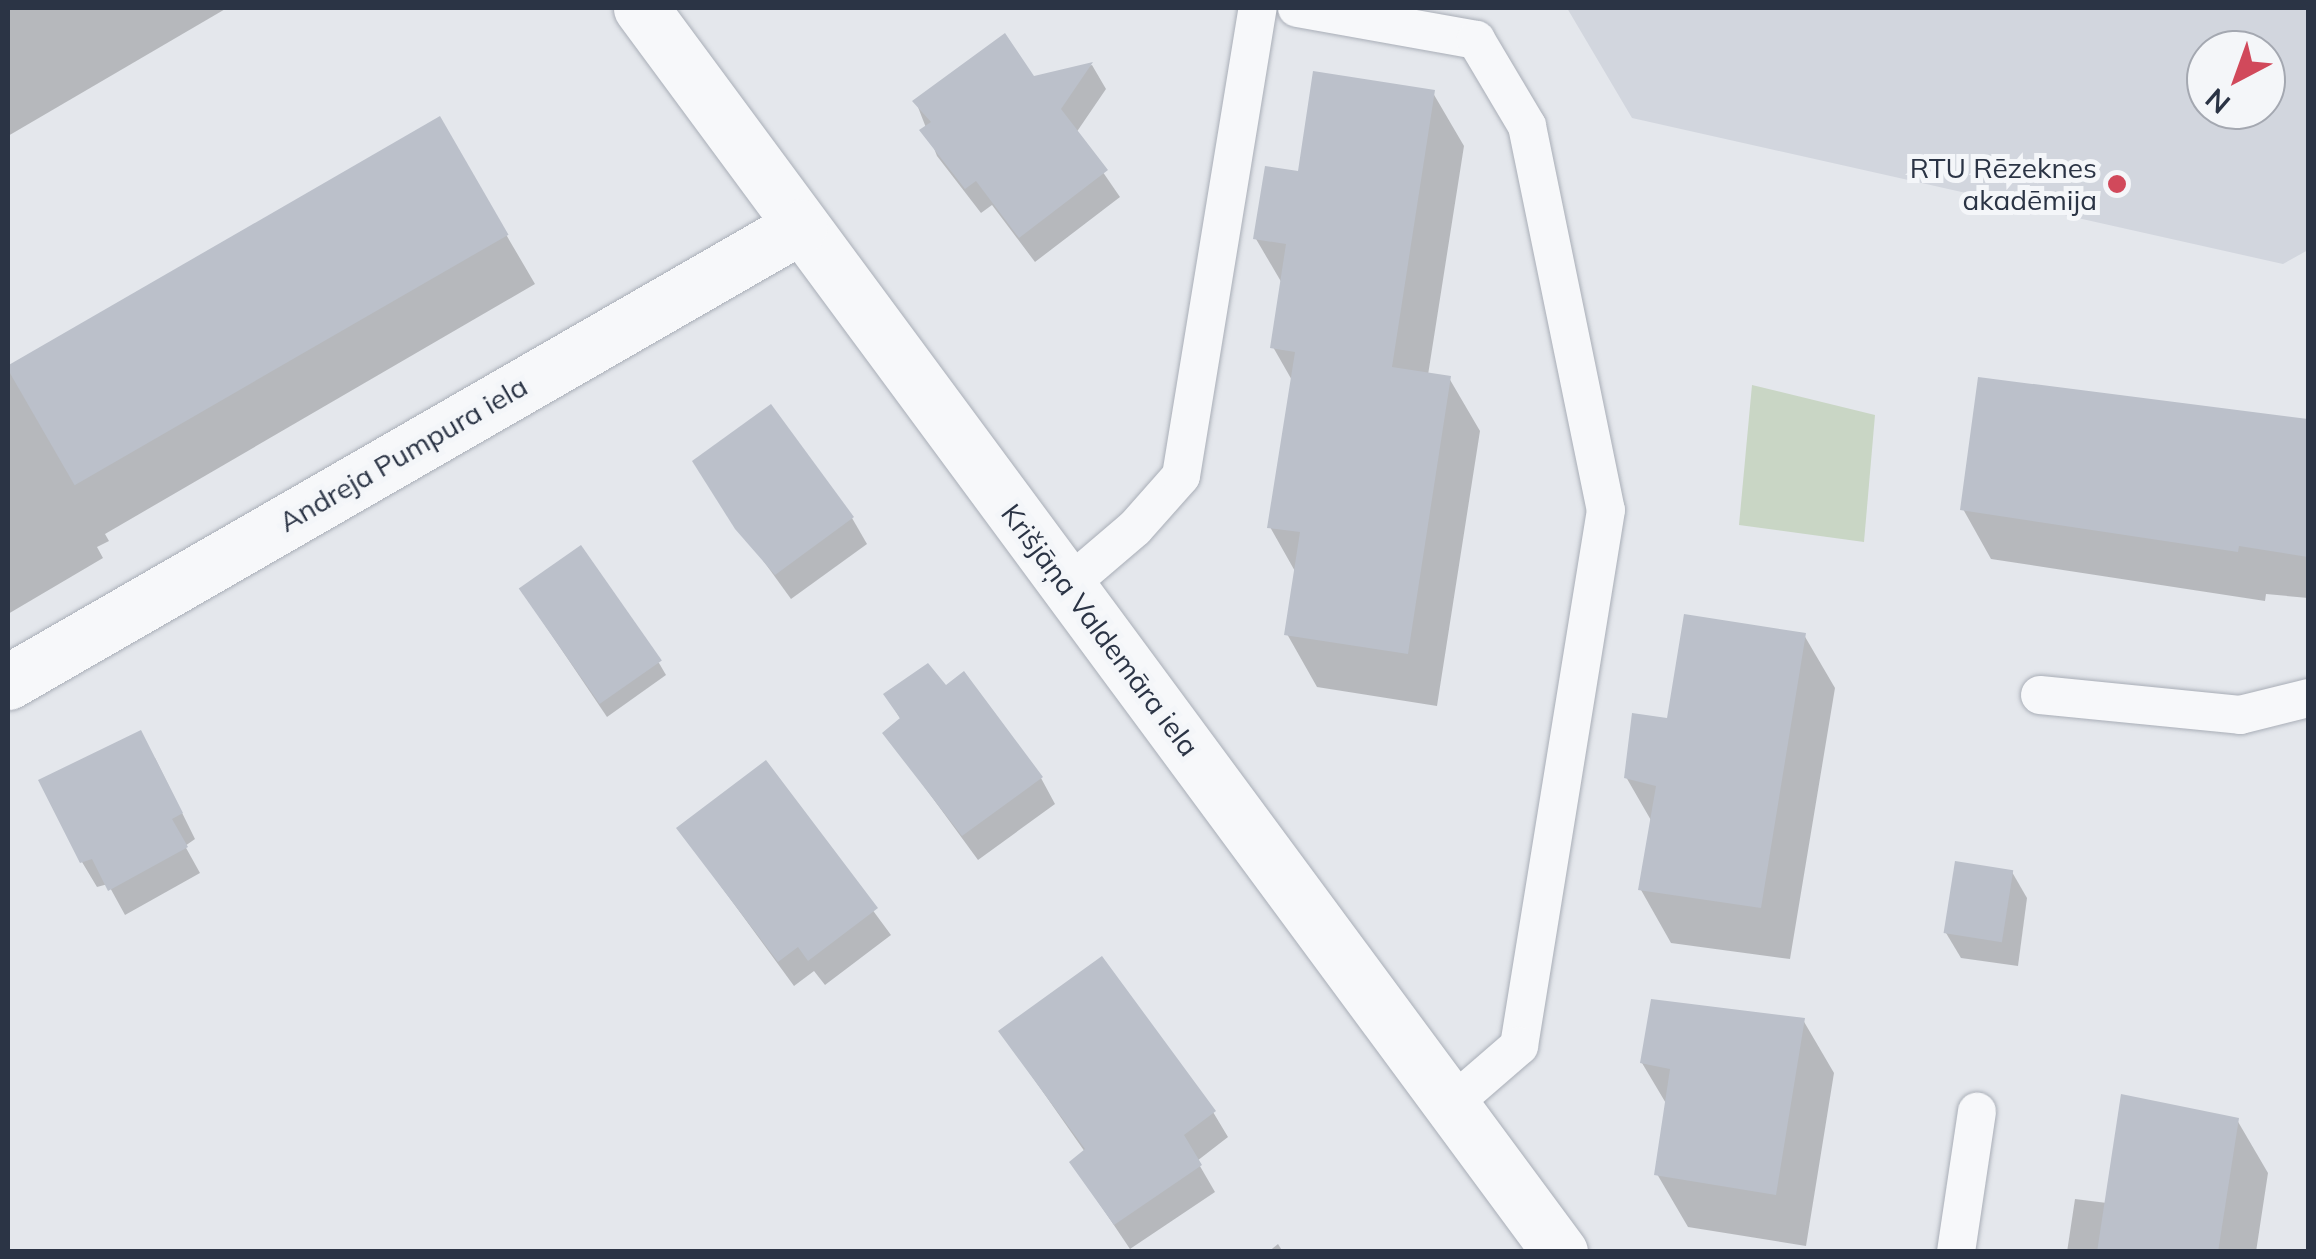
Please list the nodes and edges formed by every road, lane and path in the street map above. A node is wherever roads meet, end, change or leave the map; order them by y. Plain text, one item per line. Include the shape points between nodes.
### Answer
1 (641, 8) edge
2 (1258, 8) edge
3 (1297, 8) edge
4 (799, 227) junction
5 (1067, 586) junction
6 (8, 682) edge
7 (2040, 695) dead end
8 (2308, 698) edge
9 (1452, 1104) junction
10 (1977, 1112) dead end
11 (1560, 1252) edge
12 (1956, 1252) edge

1 - 4 street, Krišjāņa Valdemāra iela
2 - 5 lane via 1181,476 1135,528
3 - 9 lane via 1476,40 1527,126 1606,510 1519,1046
4 - 5 street, Krišjāņa Valdemāra iela
4 - 6 street, Andreja Pumpura iela
5 - 9 street, Krišjāņa Valdemāra iela
7 - 8 lane via 2240,715
9 - 11 street, Krišjāņa Valdemāra iela
10 - 12 lane

